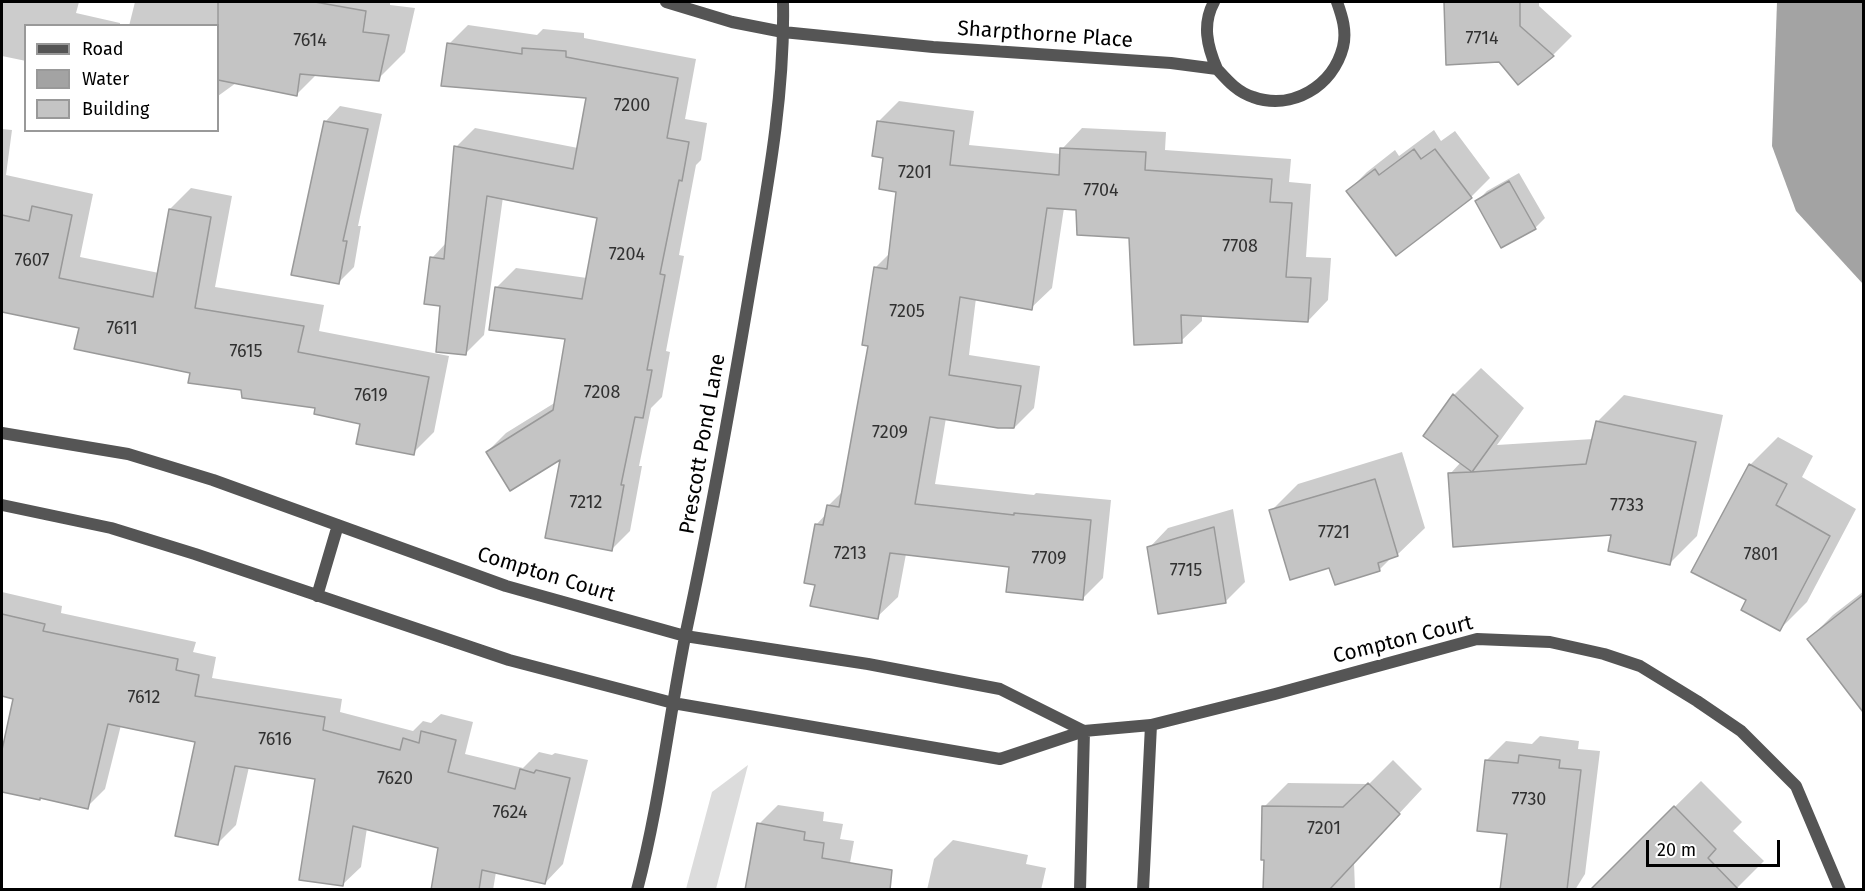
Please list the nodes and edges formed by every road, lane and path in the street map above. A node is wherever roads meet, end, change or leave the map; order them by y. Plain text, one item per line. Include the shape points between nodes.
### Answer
1 (666, 2) edge
2 (783, 2) edge
3 (1214, 2) edge
4 (1337, 2) edge
5 (783, 32) junction
6 (1217, 69) junction
7 (2, 433) edge
8 (2, 505) edge
9 (338, 525) junction
10 (317, 596) junction
11 (685, 636) junction
12 (673, 703) junction
13 (1151, 726) junction
14 (1084, 731) junction
15 (637, 890) edge
16 (1080, 890) edge
17 (1143, 890) edge
18 (1840, 890) edge

1 - 5 street, Sharpthorne Place
2 - 5 street, Prescott Pond Lane
3 - 6 street via 1206,30
4 - 6 street via 1344,22 1343,46 1335,68 1320,86 1299,98 1253,98 1233,86
5 - 6 street, Sharpthorne Place
5 - 11 street, Prescott Pond Lane via 767,188 720,468
7 - 9 street, Compton Court via 129,454
8 - 10 street, Compton Court via 111,528
9 - 10 street
9 - 11 street, Compton Court via 506,586
10 - 12 street, Compton Court via 509,660
11 - 12 street, Prescott Pond Lane
11 - 14 street, Compton Court via 1000,689
12 - 14 street, Compton Court via 1000,759
12 - 15 street, Prescott Pond Lane via 659,794
13 - 14 street, Compton Court
13 - 17 street
13 - 18 street, Compton Court via 1477,639 1550,642 1604,654 1640,666 1741,731 1796,786
14 - 16 street

